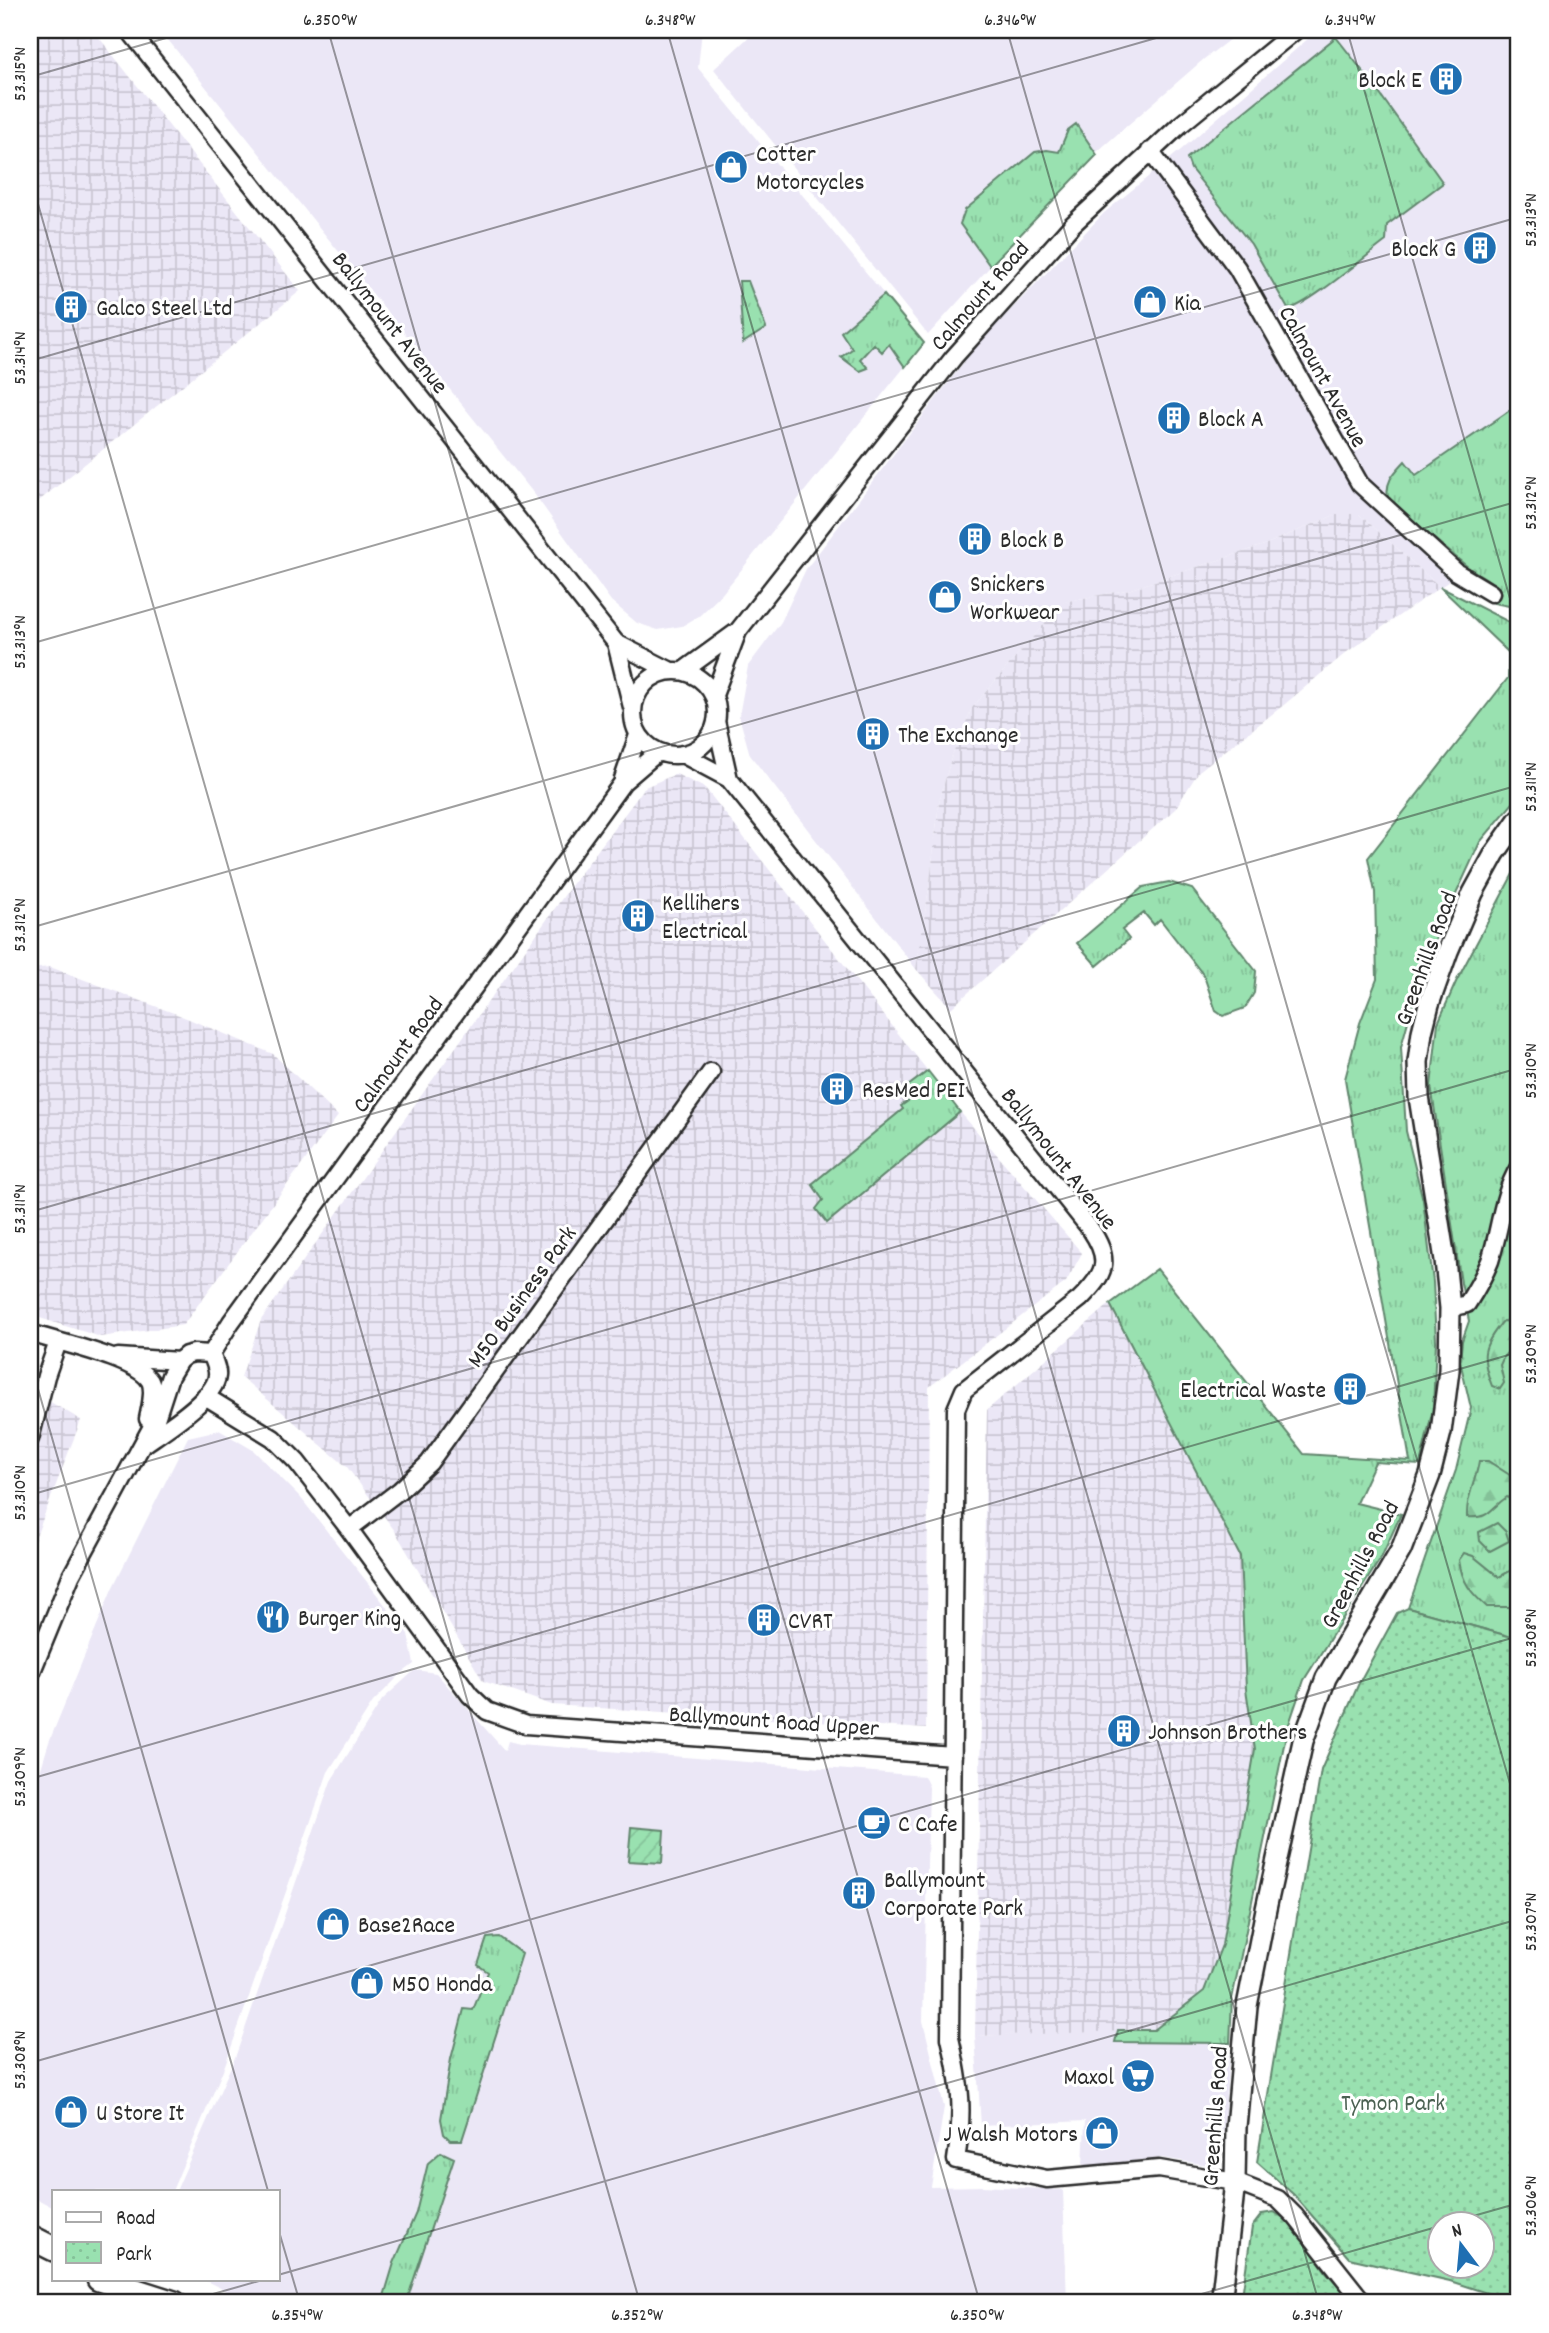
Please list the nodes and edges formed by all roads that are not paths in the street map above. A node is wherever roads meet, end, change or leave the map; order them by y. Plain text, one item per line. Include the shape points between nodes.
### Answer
1 (129, 30) edge
2 (1296, 30) edge
3 (1150, 151) junction
4 (1491, 593) dead end
5 (738, 631) junction
6 (616, 643) junction
7 (676, 671) junction
8 (714, 695) junction
9 (632, 707) junction
10 (716, 721) junction
11 (638, 735) junction
12 (658, 752) junction
13 (682, 754) junction
14 (729, 779) junction
15 (623, 782) junction
16 (1519, 819) edge
17 (711, 1072) dead end
18 (1519, 1167) edge
19 (1450, 1308) junction
20 (30, 1333) edge
21 (58, 1342) junction
22 (211, 1354) junction
23 (108, 1356) junction
24 (179, 1361) junction
25 (205, 1395) junction
26 (30, 1439) edge
27 (143, 1445) junction
28 (349, 1529) junction
29 (30, 1676) edge
30 (953, 1756) junction
31 (1235, 2182) junction
32 (30, 2237) edge
33 (52, 2248) edge
34 (30, 2253) edge
35 (52, 2262) edge
36 (102, 2280) edge
37 (119, 2280) edge
38 (147, 2293) junction
39 (174, 2303) edge
40 (1221, 2303) edge
41 (1364, 2303) edge

1 - 6 street, Ballymount Avenue
2 - 3 street, Calmount Road
3 - 4 street, Calmount Avenue via 1237,268 1360,484 1456,572
3 - 5 street, Calmount Road via 1072,225 954,357
5 - 7 street, Calmount Road
5 - 8 street, Calmount Road
6 - 7 street, Ballymount Avenue
6 - 9 street, Ballymount Avenue
7 - 8 street via 696,676
7 - 9 street via 656,674 645,682
8 - 10 street
9 - 11 street
10 - 13 street via 704,743
10 - 14 street, Ballymount Avenue
11 - 12 street
11 - 15 street, Calmount Road
12 - 13 street
12 - 15 street, Calmount Road
13 - 14 street, Ballymount Avenue
14 - 30 street, Ballymount Avenue via 1102,1249 1097,1282 964,1390 956,1409
15 - 22 street, Calmount Road
16 - 19 main road, Greenhills Road via 1473,893 1422,1032 1419,1097
17 - 28 street, M50 Business Park via 429,1463
18 - 19 street via 1508,1187 1490,1261 1479,1285 1466,1304
19 - 31 main road, Greenhills Road via 1449,1370 1430,1475 1401,1550 1326,1678 1294,1777 1247,2006
20 - 21 street
21 - 23 street
21 - 26 street
22 - 24 street via 194,1353
22 - 25 street via 217,1375
23 - 24 street
23 - 27 street via 149,1380 151,1407
24 - 27 street
25 - 27 street
25 - 28 street, Ballymount Road Upper via 273,1438
27 - 29 street via 71,1576
28 - 30 street, Ballymount Road Upper via 470,1695 486,1711 504,1719 526,1725
30 - 31 street via 950,2038 962,2113 957,2161 1047,2179 1159,2169
31 - 40 main road, Greenhills Road
31 - 41 street via 1278,2199
32 - 33 highway
34 - 35 highway
36 - 38 highway
37 - 38 highway
38 - 39 highway

